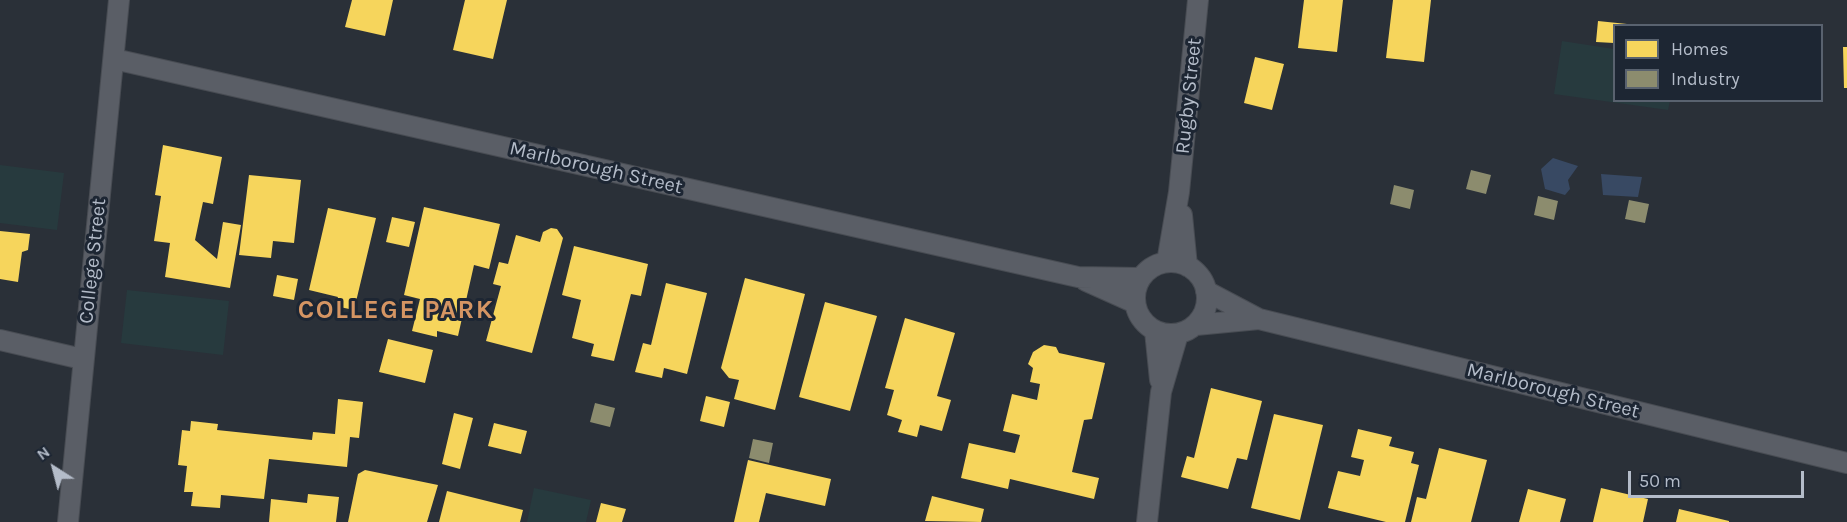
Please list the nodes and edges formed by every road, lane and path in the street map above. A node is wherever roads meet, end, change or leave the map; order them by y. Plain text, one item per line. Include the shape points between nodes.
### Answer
1 (119, 0) edge
2 (1198, 0) edge
3 (114, 59) junction
4 (1179, 192) junction
5 (1167, 262) junction
6 (1187, 266) junction
7 (1078, 277) junction
8 (1140, 278) junction
9 (1206, 291) junction
10 (1135, 303) junction
11 (1259, 319) junction
12 (1196, 325) junction
13 (1155, 331) junction
14 (1178, 334) junction
15 (0, 340) edge
16 (82, 359) junction
17 (1161, 392) junction
18 (1847, 463) edge
19 (68, 522) edge
20 (1147, 522) edge

1 - 3 street, College Street
2 - 4 street, Rugby Street
3 - 7 street, Marlborough Street
3 - 16 street, College Street
4 - 5 street, Rugby Street
4 - 6 street, Rugby Street
5 - 6 street
5 - 8 street via 1156,265
6 - 9 street via 1201,278
7 - 8 street, Marlborough Street
7 - 10 street, Marlborough Street
8 - 10 street
9 - 11 street, Marlborough Street
9 - 12 street via 1204,314
10 - 13 street via 1138,315
11 - 12 street, Marlborough Street
11 - 18 street, Marlborough Street
12 - 14 street
13 - 14 street
13 - 17 street
14 - 17 street
15 - 16 street
16 - 19 street, College Street
17 - 20 street

